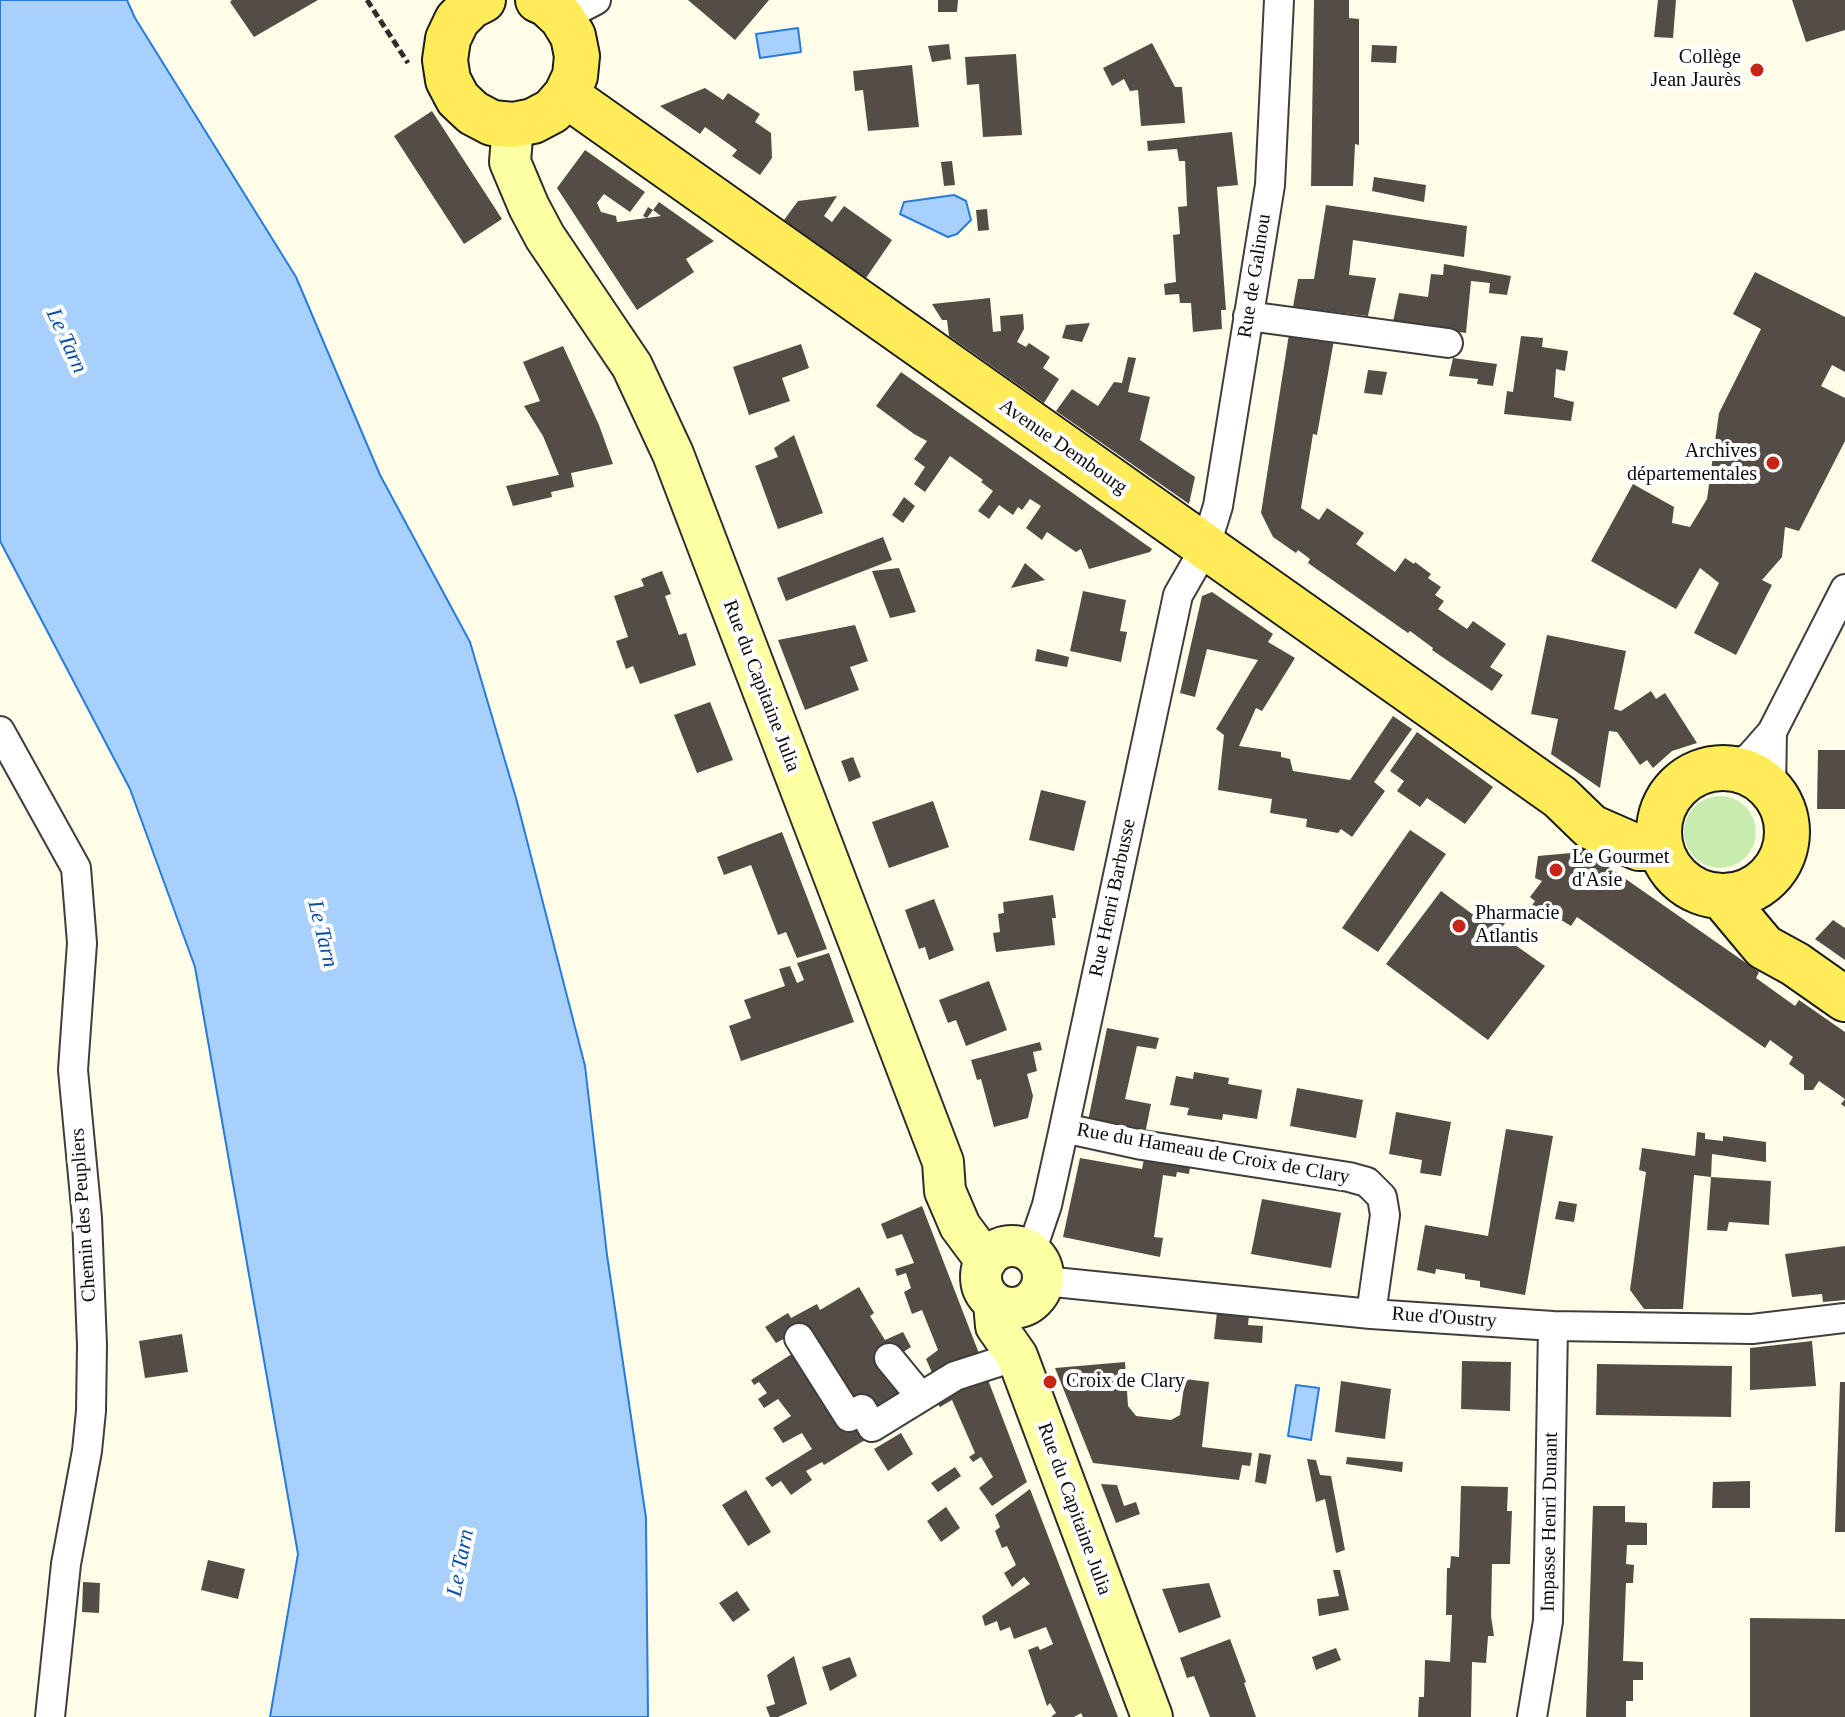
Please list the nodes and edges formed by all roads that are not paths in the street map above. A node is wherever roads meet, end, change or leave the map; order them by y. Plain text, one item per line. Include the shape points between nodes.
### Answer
1 (1279, 0) edge
2 (565, 6) edge
3 (456, 7) edge
4 (566, 95) junction
5 (513, 125) junction
6 (1248, 316) junction
7 (1448, 343) dead end
8 (1205, 548) junction
9 (1845, 589) edge
10 (0, 731) edge
11 (1772, 732) junction
12 (1732, 768) junction
13 (1771, 789) junction
14 (1560, 797) junction
15 (1665, 802) junction
16 (1659, 848) junction
17 (1769, 879) junction
18 (1723, 898) junction
19 (1795, 964) junction
20 (1845, 999) edge
21 (1064, 1128) junction
22 (1013, 1275) junction
23 (1371, 1314) junction
24 (1845, 1318) edge
25 (1553, 1326) junction
26 (799, 1338) dead end
27 (1017, 1356) junction
28 (889, 1358) dead end
29 (921, 1397) junction
30 (50, 1717) edge
31 (1152, 1717) edge
32 (1532, 1717) edge

1 - 6 street, Rue de Galinou via 1270,185
2 - 4 main road via 577,56
3 - 5 main road via 446,50 448,80 473,113 492,123
4 - 5 main road via 552,111
4 - 8 main road, Avenue Dembourg
5 - 22 street, Rue du Capitaine Julia via 510,162 529,207 632,366 673,454 943,1162 945,1191 955,1215 960,1226
6 - 7 street
6 - 8 street, Rue de Galinou via 1218,506
8 - 14 main road, Avenue Dembourg
8 - 21 street, Rue Henri Barbusse via 1178,595
9 - 11 street
10 - 30 street, Chemin des Peupliers via 76,868 82,943 73,1070 87,1218 91,1411 66,1564
11 - 12 street
11 - 13 street
12 - 13 main road
12 - 15 main road via 1700,771
13 - 17 main road via 1784,811 1788,834 1783,858
14 - 15 main road, Avenue Dembourg via 1618,812
14 - 16 main road, Avenue Dembourg via 1591,827 1639,848
15 - 16 main road via 1658,823
16 - 18 main road via 1671,872 1692,889
17 - 18 main road via 1747,893
17 - 19 main road via 1770,924
18 - 19 main road via 1764,947
19 - 20 main road
21 - 22 street, Rue Henri Barbusse via 1047,1205
21 - 23 street, Rue du Hameau de Croix de Clary via 1367,1182 1382,1197 1385,1215
22 - 23 street, Rue d'Oustry
22 - 27 street, Rue du Capitaine Julia via 996,1326
23 - 25 street, Rue d'Oustry
24 - 25 street, Rue d'Oustry via 1752,1329
25 - 32 street, Impasse Henri Dunant via 1548,1621
26 - 29 street via 849,1417 862,1409 872,1427
27 - 29 street via 955,1376
27 - 31 street, Rue du Capitaine Julia
28 - 29 street

